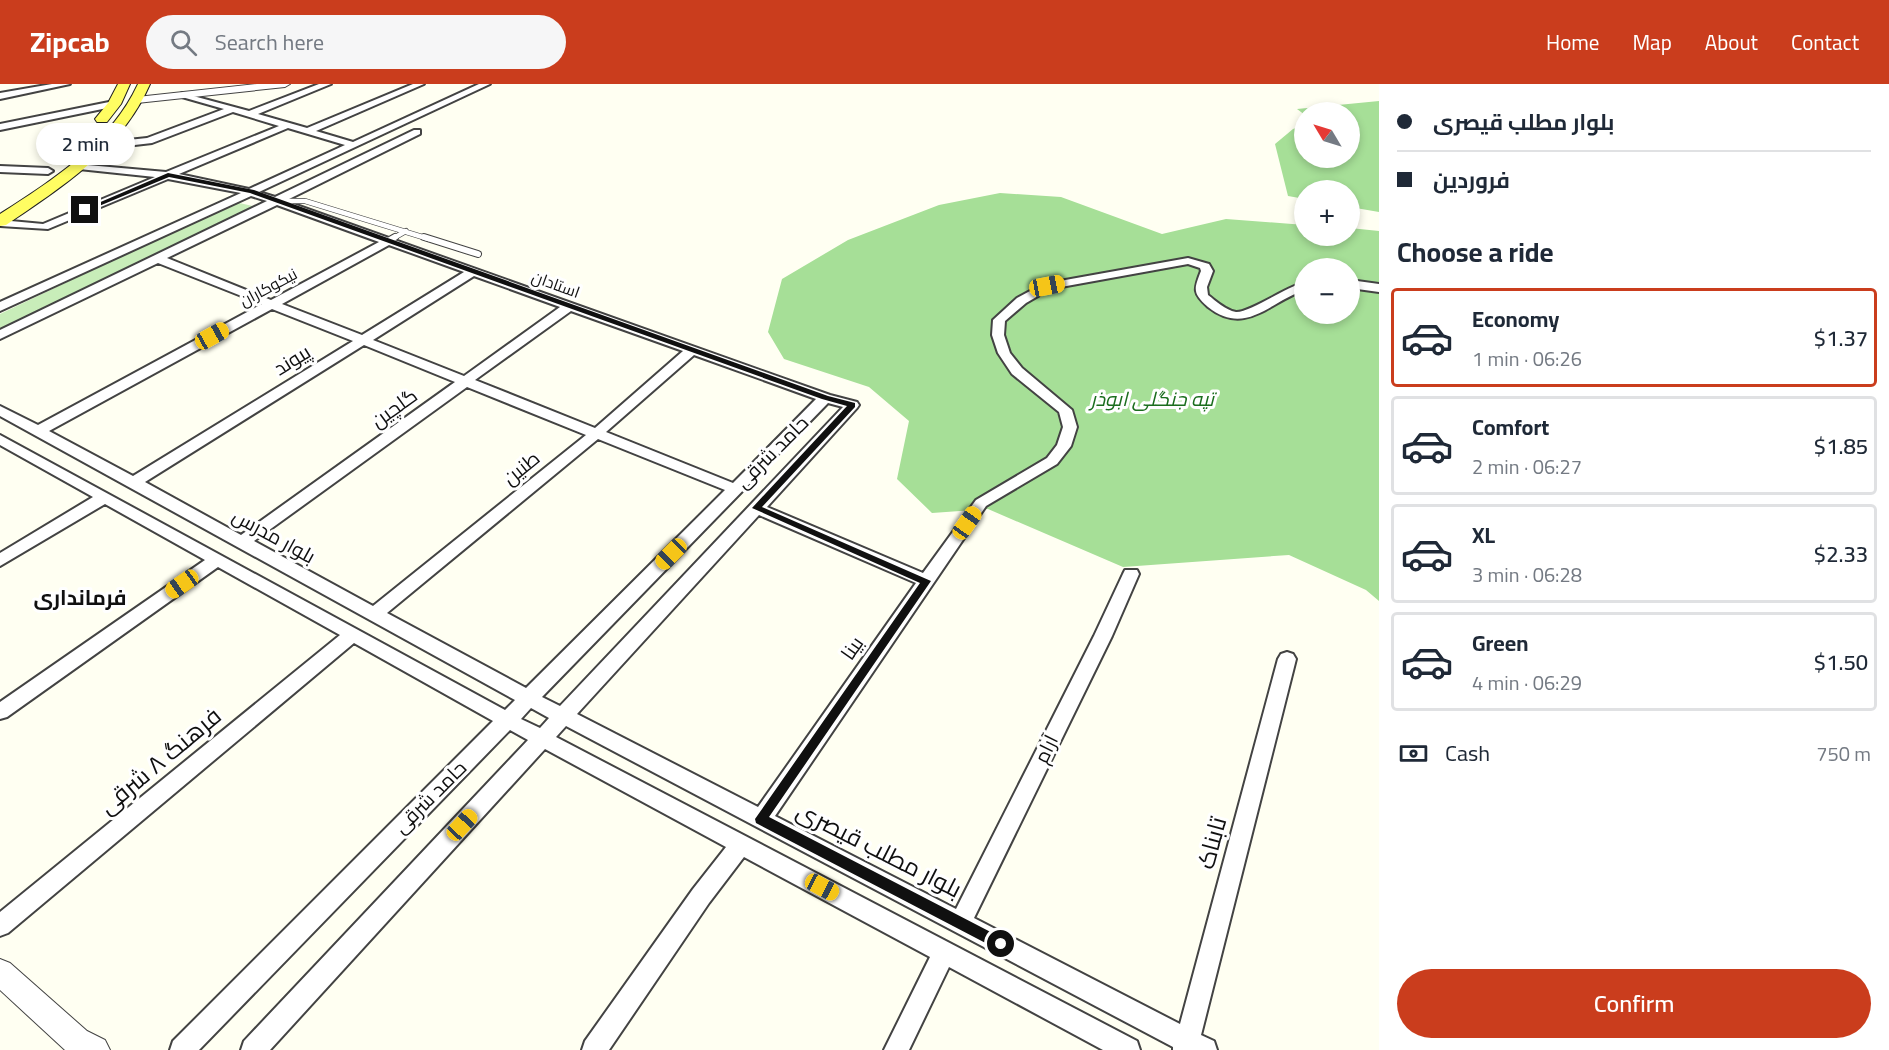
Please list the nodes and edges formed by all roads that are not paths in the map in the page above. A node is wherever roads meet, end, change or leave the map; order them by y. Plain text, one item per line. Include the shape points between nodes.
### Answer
1 (66, 84) edge
2 (124, 84) edge
3 (144, 84) edge
4 (285, 84) edge
5 (327, 84) edge
6 (420, 84) edge
7 (486, 84) edge
8 (185, 95) junction
9 (0, 96) edge
10 (137, 100) junction
11 (114, 104) junction
12 (232, 109) junction
13 (249, 114) junction
14 (288, 125) junction
15 (0, 127) edge
16 (93, 130) dead end
17 (308, 131) junction
18 (417, 132) dead end
19 (82, 143) dead end
20 (354, 145) junction
21 (100, 146) junction
22 (79, 165) junction
23 (0, 169) edge
24 (48, 171) junction
25 (168, 175) junction
26 (252, 192) junction
27 (276, 201) junction
28 (0, 205) edge
29 (0, 222) edge
30 (406, 231) junction
31 (388, 241) junction
32 (478, 254) dead end
33 (159, 259) junction
34 (473, 272) junction
35 (1360, 285) edge
36 (1294, 288) edge
37 (1379, 288) edge
38 (271, 304) junction
39 (570, 306) junction
40 (0, 307) edge
41 (0, 335) edge
42 (361, 340) junction
43 (692, 350) junction
44 (464, 381) junction
45 (825, 398) junction
46 (0, 410) edge
47 (38, 431) junction
48 (596, 434) junction
49 (2, 443) edge
50 (133, 483) junction
51 (735, 489) junction
52 (105, 497) junction
53 (756, 508) junction
54 (242, 542) junction
55 (0, 560) edge
56 (218, 560) junction
57 (1131, 574) dead end
58 (926, 581) junction
59 (374, 614) junction
60 (353, 634) junction
61 (1287, 659) dead end
62 (528, 698) junction
63 (0, 712) edge
64 (563, 716) junction
65 (507, 720) junction
66 (543, 738) junction
67 (761, 819) junction
68 (741, 844) junction
69 (960, 923) junction
70 (0, 926) edge
71 (944, 952) junction
72 (0, 972) edge
73 (1192, 1047) edge
74 (94, 1050) edge
75 (182, 1050) edge
76 (253, 1050) edge
77 (594, 1050) edge
78 (896, 1050) edge
79 (1128, 1050) edge

1 - 9 street
2 - 11 main road
3 - 10 main road
4 - 8 street
5 - 13 street
6 - 17 street
7 - 20 street
8 - 10 street
8 - 12 street
10 - 21 main road
11 - 15 street
11 - 16 main road
12 - 13 street
12 - 21 street via 149,141
13 - 14 street
14 - 17 street
14 - 25 street
17 - 20 street
18 - 27 street
19 - 24 main road
20 - 26 street
21 - 22 main road
22 - 25 street, استادان
22 - 29 main road
23 - 24 street
24 - 28 main road
25 - 26 street, استادان
25 - 29 street via 44,227
26 - 27 street, استادان
26 - 40 street
27 - 30 lane via 304,201
27 - 31 street, استادان
27 - 33 street
30 - 31 lane
30 - 32 lane
31 - 34 street, استادان
31 - 38 street, نیکوکاران
33 - 38 street
33 - 41 street
34 - 39 street, استادان
34 - 42 street, پیوند
35 - 37 street
36 - 58 street, بینا via 1253,314 1239,316 1213,307 1202,297 1201,286 1207,271 1205,266 1188,261 1047,286 1029,294 999,320 998,336 1017,371 1065,410 1070,427 1064,446 1052,461 981,504
38 - 42 street
38 - 47 street, نیکوکاران
39 - 43 street, استادان
39 - 44 street, گلچین
42 - 44 street
42 - 50 street, پیوند
43 - 45 street, استادان
43 - 48 street, طنین
44 - 48 street
44 - 54 street, گلچین
45 - 51 street, حامد شرقی
45 - 53 street, حامد شرقی via 852,405
46 - 47 street, بلوار مدرس
47 - 50 street, بلوار مدرس
48 - 51 street
48 - 59 street, طنین
49 - 52 street
50 - 54 street, بلوار مدرس
51 - 62 street, حامد شرقی
52 - 55 street
52 - 56 street
53 - 58 street
53 - 64 street, حامد شرقی
54 - 59 street, بلوار مدرس
56 - 60 street
56 - 63 street
57 - 69 street, آرام
58 - 67 street, بینا
59 - 62 street, بلوار مدرس
60 - 65 street
60 - 70 street, فرهنگ ۸ شرقی
61 - 73 street, تابناک
62 - 64 street, بلوار مطلب قیصری
62 - 65 street, حامد شرقی
64 - 66 street, حامد شرقی
64 - 67 street, بلوار مطلب قیصری
65 - 66 street
65 - 75 street, حامد شرقی
66 - 68 street
66 - 76 street, حامد شرقی
67 - 69 street, بلوار مطلب قیصری
68 - 71 street
68 - 77 street
69 - 73 street, بلوار مطلب قیصری
71 - 78 street
71 - 79 street
72 - 74 street via 77,1041

